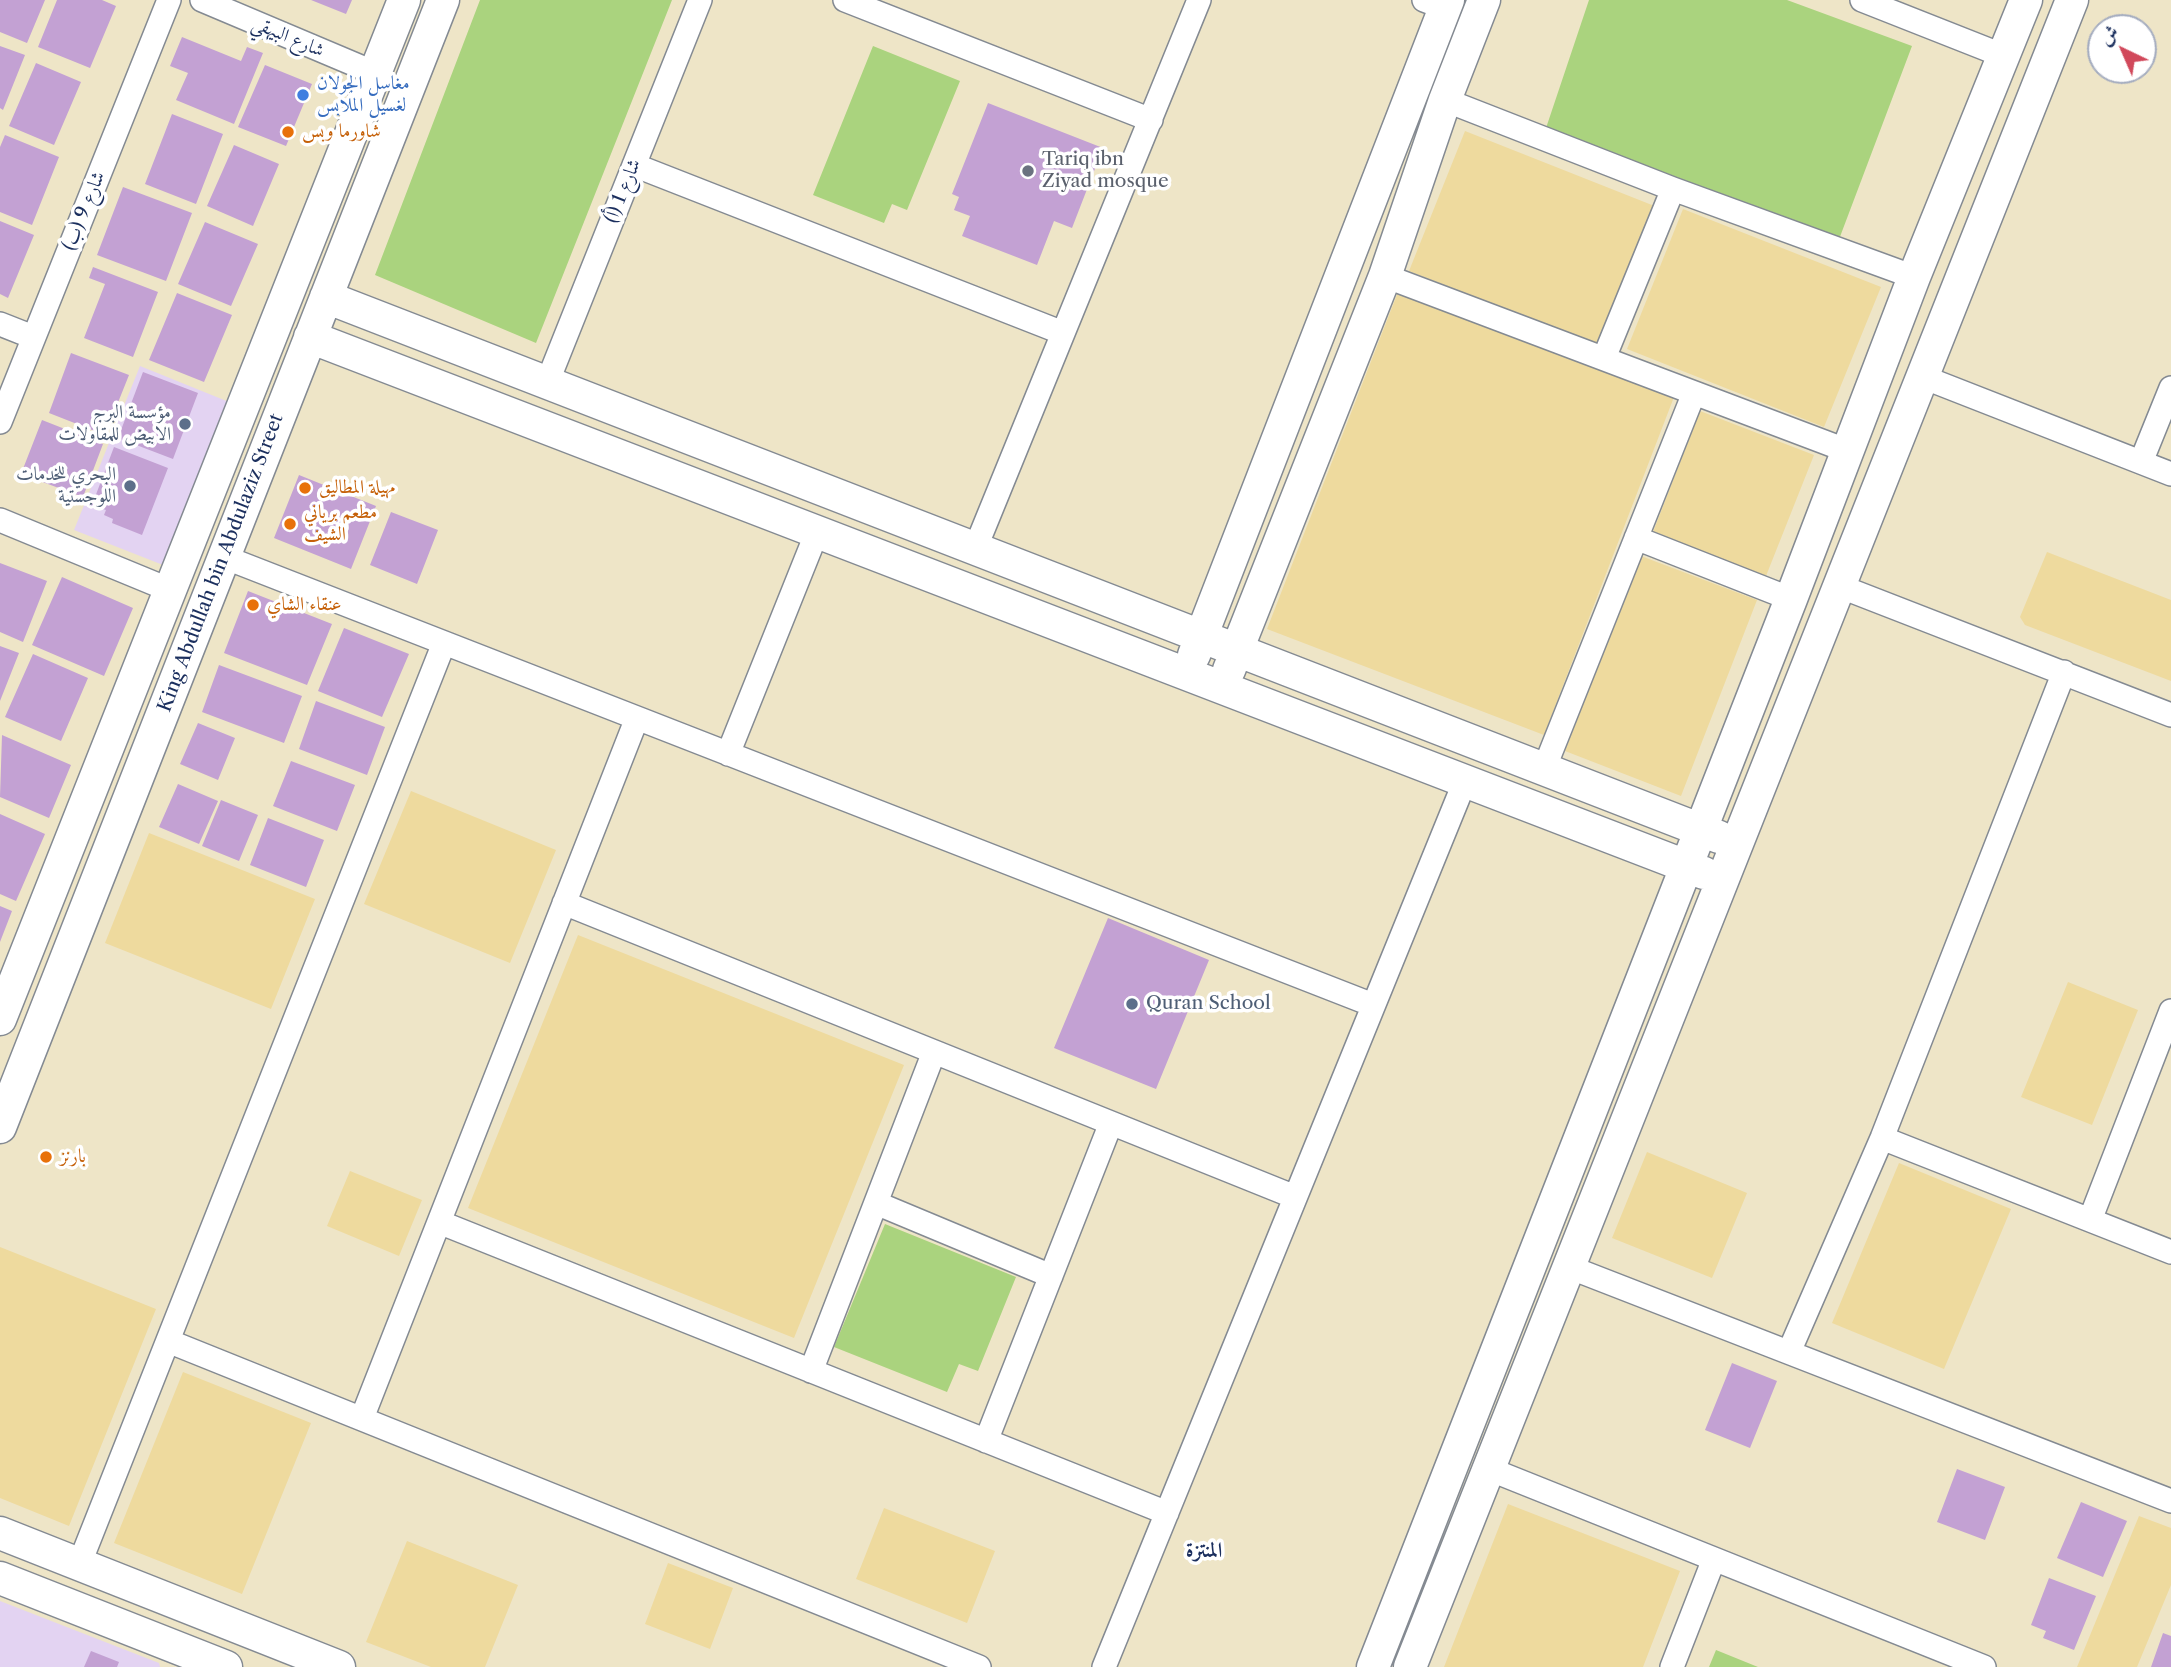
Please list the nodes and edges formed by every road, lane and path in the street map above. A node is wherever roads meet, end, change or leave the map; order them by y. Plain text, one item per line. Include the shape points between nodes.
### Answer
1 (169, 0) edge
2 (202, 0) edge
3 (404, 0) edge
4 (443, 0) edge
5 (700, 0) edge
6 (845, 0) edge
7 (1199, 0) edge
8 (1484, 0) edge
9 (1862, 0) edge
10 (2026, 0) edge
11 (2072, 0) edge
12 (1439, 3) edge
13 (2004, 56) junction
14 (375, 73) junction
15 (1445, 100) junction
16 (1151, 120) junction
17 (634, 165) junction
18 (1673, 189) junction
19 (1385, 276) junction
20 (1914, 277) junction
21 (326, 297) junction
22 (0, 324) edge
23 (1063, 332) junction
24 (33, 337) junction
25 (310, 337) junction
26 (1605, 358) junction
27 (1923, 376) junction
28 (547, 383) junction
29 (2171, 388) edge
30 (1694, 393) junction
31 (0, 422) edge
32 (1848, 451) junction
33 (2141, 462) junction
34 (2171, 474) edge
35 (0, 520) edge
36 (817, 532) junction
37 (1636, 538) junction
38 (975, 549) junction
39 (224, 557) junction
40 (1839, 586) junction
41 (170, 590) junction
42 (1791, 599) junction
43 (1201, 636) junction
44 (444, 643) junction
45 (1237, 650) junction
46 (2064, 672) junction
47 (1187, 674) junction
48 (1223, 688) junction
49 (2171, 715) edge
50 (636, 718) junction
51 (728, 754) junction
52 (1544, 769) junction
53 (1465, 781) junction
54 (1701, 830) junction
55 (1737, 844) junction
56 (1686, 866) junction
57 (1723, 880) junction
58 (564, 904) junction
59 (1373, 1005) junction
60 (0, 1018) edge
61 (2168, 1026) edge
62 (934, 1052) junction
63 (1111, 1123) junction
64 (0, 1127) edge
65 (1882, 1138) junction
66 (1295, 1197) junction
67 (876, 1203) junction
68 (2090, 1220) junction
69 (439, 1222) junction
70 (2171, 1252) edge
71 (1569, 1267) junction
72 (1051, 1276) junction
73 (168, 1341) junction
74 (1789, 1352) junction
75 (811, 1371) junction
76 (362, 1418) junction
77 (986, 1441) junction
78 (1489, 1469) junction
79 (2171, 1501) edge
80 (1167, 1513) junction
81 (0, 1534) edge
82 (1714, 1559) junction
83 (79, 1564) junction
84 (0, 1578) edge
85 (1932, 1657) edge
86 (212, 1664) edge
87 (339, 1667) edge
88 (979, 1667) edge
89 (1104, 1667) edge
90 (1373, 1667) edge
91 (1410, 1667) edge
92 (1672, 1667) edge
93 (1984, 1667) edge

1 - 24 street, شارع 9 (ب)
2 - 14 street, شارع البيهقي
3 - 14 main road, King Abdullah bin Abdulaziz Street
4 - 21 main road, King Abdullah bin Abdulaziz Street
5 - 17 street, شارع 1 (أ)
6 - 16 street
7 - 16 street
8 - 15 main road
9 - 13 street
10 - 13 main road
11 - 27 main road
12 - 43 main road
13 - 20 main road
14 - 41 main road, King Abdullah bin Abdulaziz Street
15 - 18 street
15 - 19 main road
16 - 23 street
17 - 23 street
17 - 28 street, شارع 1 (أ)
18 - 20 street
18 - 26 street
19 - 26 street
19 - 45 main road
20 - 32 main road
21 - 25 main road, King Abdullah bin Abdulaziz Street
21 - 28 main road
22 - 24 street
23 - 38 street
24 - 31 street, شارع 9 (ب)
25 - 36 main road
25 - 39 main road, King Abdullah bin Abdulaziz Street
26 - 30 street
27 - 33 street
27 - 40 main road
28 - 38 main road
29 - 33 street
30 - 32 street
30 - 37 street
32 - 42 main road
33 - 34 street
35 - 41 street
36 - 47 main road
36 - 51 street
37 - 42 street
37 - 52 street
38 - 43 main road
39 - 44 street
39 - 64 main road, King Abdullah bin Abdulaziz Street
40 - 46 street
40 - 55 main road
41 - 60 main road, King Abdullah bin Abdulaziz Street
42 - 54 main road
43 - 45 main road
43 - 47 main road
44 - 50 street
44 - 73 street
45 - 48 main road
45 - 52 main road
46 - 49 street
46 - 65 street
47 - 48 main road
48 - 53 main road
50 - 51 street
50 - 58 street
51 - 59 street
52 - 54 main road
53 - 56 main road
53 - 59 street
54 - 55 main road
54 - 56 main road
55 - 57 main road
56 - 57 main road
56 - 90 main road
57 - 71 main road
58 - 62 street
58 - 69 street
59 - 66 street
61 - 68 street
62 - 63 street
62 - 67 street
63 - 66 street
63 - 72 street
65 - 68 street
65 - 74 street
66 - 80 street
67 - 72 street
67 - 75 street
68 - 70 street
69 - 75 street
69 - 76 street
71 - 74 street
71 - 78 main road
72 - 77 street
73 - 76 street
73 - 83 street
74 - 79 street
75 - 77 street
76 - 88 street
77 - 80 street
78 - 82 street
78 - 91 main road
80 - 89 street
81 - 83 main road
82 - 85 street
82 - 92 street
83 - 87 main road
84 - 86 main road
85 - 93 street

